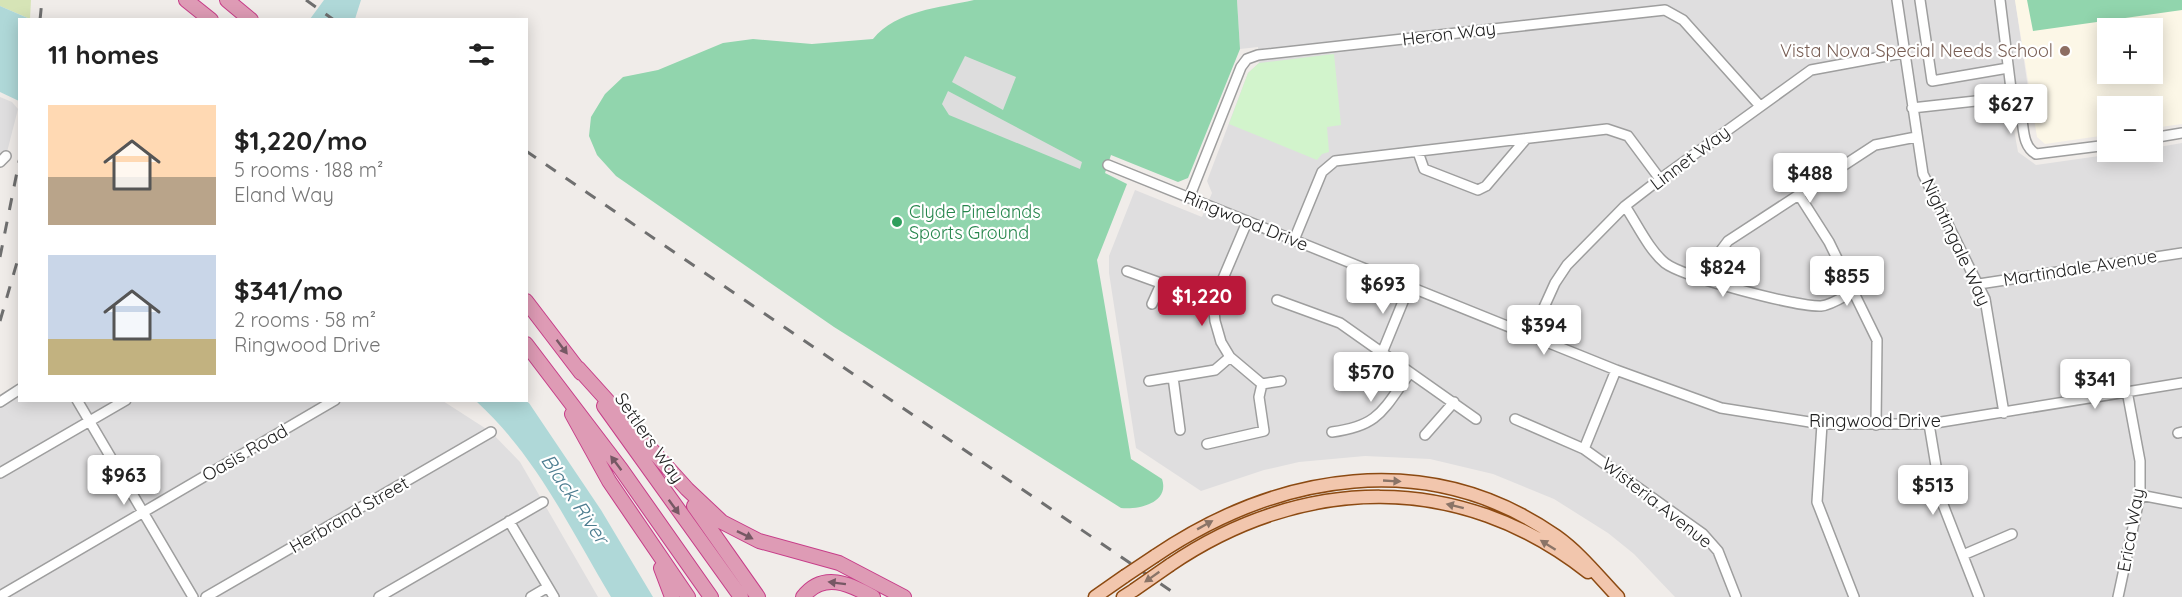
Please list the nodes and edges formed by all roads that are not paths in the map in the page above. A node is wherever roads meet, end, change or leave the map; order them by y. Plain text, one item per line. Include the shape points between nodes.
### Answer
1 (186, 0) edge
2 (227, 0) edge
3 (1897, 0) edge
4 (1920, 0) edge
5 (2000, 0) edge
6 (208, 18) edge
7 (249, 18) edge
8 (1903, 53) junction
9 (2008, 68) junction
10 (2012, 97) junction
11 (1760, 106) junction
12 (1912, 108) junction
13 (2182, 133) edge
14 (2163, 136) edge
15 (1916, 137) junction
16 (1526, 139) junction
17 (2097, 146) edge
18 (1418, 152) junction
19 (1108, 165) dead end
20 (1660, 179) junction
21 (1799, 195) junction
22 (1189, 198) junction
23 (1625, 206) junction
24 (1247, 222) junction
25 (1294, 240) junction
26 (2182, 253) edge
27 (1127, 271) dead end
28 (1710, 279) junction
29 (1161, 284) junction
30 (1979, 284) junction
31 (1409, 287) junction
32 (1854, 291) junction
33 (1277, 300) dead end
34 (1213, 302) junction
35 (528, 304) edge
36 (1152, 304) dead end
37 (1532, 336) junction
38 (528, 347) edge
39 (1382, 353) junction
40 (1230, 357) junction
41 (578, 368) junction
42 (1616, 370) junction
43 (1409, 374) junction
44 (1173, 377) junction
45 (1149, 381) dead end
46 (1281, 381) dead end
47 (2182, 383) edge
48 (1262, 384) junction
49 (559, 388) junction
50 (18, 390) edge
51 (2127, 391) junction
52 (0, 402) edge
53 (79, 402) edge
54 (123, 402) edge
55 (332, 402) edge
56 (1454, 402) junction
57 (2004, 413) junction
58 (1476, 419) dead end
59 (1515, 419) dead end
60 (90, 421) junction
61 (1822, 424) junction
62 (1929, 424) junction
63 (1876, 425) junction
64 (1180, 430) dead end
65 (491, 432) dead end
66 (1332, 432) dead end
67 (1425, 435) dead end
68 (1207, 444) dead end
69 (1584, 449) junction
70 (669, 470) junction
71 (0, 473) edge
72 (2140, 495) junction
73 (543, 502) dead end
74 (2182, 503) edge
75 (144, 513) junction
76 (509, 522) junction
77 (2012, 534) dead end
78 (649, 539) junction
79 (1963, 555) junction
80 (548, 587) junction
81 (1128, 593) edge
82 (1615, 594) edge
83 (0, 596) edge
84 (193, 597) edge
85 (206, 597) edge
86 (379, 597) edge
87 (531, 597) edge
88 (554, 597) edge
89 (672, 597) edge
90 (688, 597) edge
91 (711, 597) edge
92 (741, 597) edge
93 (758, 597) edge
94 (803, 597) edge
95 (873, 597) edge
96 (904, 597) edge
97 (1095, 597) edge
98 (1736, 597) edge
99 (1854, 597) edge
100 (1979, 597) edge
101 (2118, 597) edge

1 - 6 highway
2 - 7 highway
3 - 8 street, Nightingale Way
4 - 9 street via 1932,81
5 - 9 street
8 - 11 street, Linnet Way via 1811,70
8 - 12 street, Nightingale Way
9 - 10 street
10 - 12 street
10 - 17 street via 2021,110 2026,143 2036,154
11 - 20 street, Linnet Way
11 - 22 street, Heron Way via 1683,20 1665,10 1258,55 1247,59 1241,68
12 - 15 street, Nightingale Way
13 - 14 street
15 - 21 street via 1875,145
15 - 30 street, Nightingale Way via 1923,174
16 - 18 street
16 - 18 street via 1486,186 1478,190 1424,169
16 - 20 street via 1618,131 1636,144
18 - 25 street via 1328,164
19 - 22 street, Ringwood Drive
20 - 23 street, Linnet Way
21 - 28 street via 1728,241
21 - 32 street
22 - 24 street, Ringwood Drive
23 - 28 street via 1662,260 1677,270
23 - 37 street, Linnet Way via 1567,265
24 - 25 street, Ringwood Drive
24 - 34 street
25 - 31 street, Ringwood Drive
26 - 30 street, Martindale Avenue
27 - 29 street
28 - 32 street via 1749,293 1813,305 1830,304
29 - 34 street
29 - 36 street
30 - 57 street, Nightingale Way via 1989,313
31 - 37 street, Ringwood Drive
31 - 39 street
32 - 63 street via 1877,340
33 - 39 street via 1340,323
34 - 40 street via 1221,342
35 -> 41 highway, Settlers Way
37 - 42 street, Ringwood Drive
38 - 49 highway
39 - 43 street
40 - 44 street via 1215,370
40 - 48 street
41 - 70 highway
41 -> 92 highway, Settlers Way
42 - 61 street, Ringwood Drive via 1721,408
42 - 69 street, Wisteria Avenue
43 - 56 street
43 - 66 street via 1376,419 1356,429
44 - 45 street
44 - 64 street
46 - 48 street
47 - 51 street, Ringwood Drive
48 - 68 street via 1258,397 1264,431
49 - 78 highway via 588,445
91 -> 49 highway
50 - 52 street
51 - 57 street, Ringwood Drive
51 - 72 street, Erica Way via 2140,461
53 - 60 street
54 - 60 street
55 - 75 street, Oasis Road
56 - 58 street
56 - 67 street
57 - 62 street, Ringwood Drive
59 - 69 street, Wisteria Avenue
60 - 71 street
60 - 75 street
61 - 63 street, Ringwood Drive
61 - 99 street via 1817,502
62 - 63 street, Ringwood Drive
62 - 79 street via 1940,494
65 - 85 street, Herbrand Street
69 - 98 street, Wisteria Avenue via 1712,543
70 - 93 highway
70 -> 96 highway via 712,514 733,529 770,545 839,563
72 - 74 street
72 - 101 street, Erica Way
73 - 76 street
75 - 83 street, Oasis Road
75 - 84 street
76 - 80 street
76 - 86 street
77 - 79 street
78 - 89 highway
78 - 90 highway
79 - 100 street
80 - 87 street
80 - 88 street
82 -> 81 main road, bridge via 1548,545 1503,521 1453,505 1396,497 1329,500 1273,512 1225,532
97 -> 82 main road, bridge via 1220,517 1274,496 1336,483 1397,482 1461,491 1536,523 1581,556
95 -> 94 highway via 848,584 832,581 818,584

